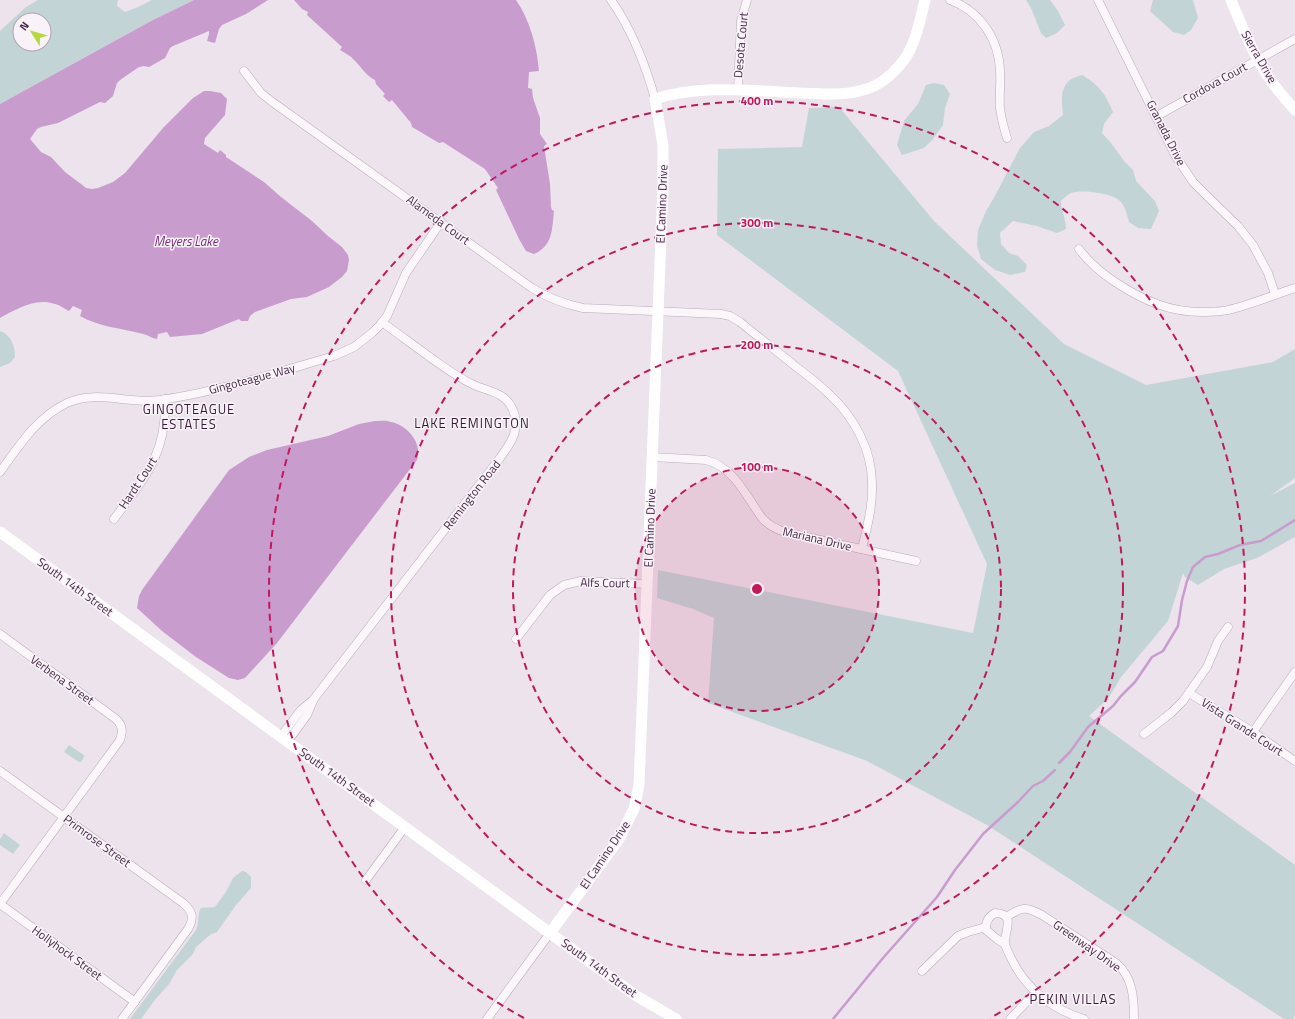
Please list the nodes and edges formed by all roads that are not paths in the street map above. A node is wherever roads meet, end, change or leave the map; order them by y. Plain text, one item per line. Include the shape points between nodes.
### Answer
1 (611, 0) edge
2 (747, 0) edge
3 (925, 0) edge
4 (950, 0) edge
5 (1098, 0) edge
6 (1231, 0) edge
7 (1295, 39) edge
8 (1258, 60) junction
9 (244, 71) dead end
10 (738, 90) junction
11 (655, 98) junction
12 (1295, 110) edge
13 (1157, 116) junction
14 (1008, 138) dead end
15 (441, 222) junction
16 (1079, 249) dead end
17 (1295, 288) edge
18 (1275, 294) junction
19 (658, 311) junction
20 (382, 322) junction
21 (165, 399) junction
22 (653, 457) junction
23 (0, 472) edge
24 (114, 519) dead end
25 (0, 532) edge
26 (862, 549) junction
27 (916, 561) dead end
28 (648, 584) junction
29 (1228, 627) dead end
30 (0, 634) edge
31 (516, 639) dead end
32 (1295, 672) edge
33 (1189, 693) junction
34 (1253, 732) junction
35 (1144, 734) dead end
36 (285, 739) junction
37 (1295, 761) edge
38 (0, 771) edge
39 (64, 818) junction
40 (405, 827) junction
41 (366, 880) dead end
42 (0, 904) edge
43 (1006, 917) junction
44 (986, 928) junction
45 (550, 933) junction
46 (1005, 944) junction
47 (922, 971) dead end
48 (1036, 992) junction
49 (134, 1002) junction
50 (122, 1019) edge
51 (487, 1019) edge
52 (676, 1019) edge
53 (1010, 1019) edge
54 (1084, 1019) edge
55 (1134, 1019) edge

1 - 11 street, El Camino Drive via 633,35
2 - 10 street, Desota Court via 741,21
3 - 10 street via 908,53 895,70 877,84 864,90 843,94
4 - 14 street via 979,18 995,43 1000,71 1000,110
5 - 13 street, Granada Drive
6 - 8 street, Sierra Drive
7 - 8 street, Cordova Court
8 - 12 street, Sierra Drive
8 - 13 street, Cordova Court
9 - 15 street, Alameda Court via 261,93 271,101
10 - 11 street via 695,90
11 - 19 street, El Camino Drive via 664,157
13 - 18 street, Granada Drive via 1175,155 1193,182 1253,244 1268,273
15 - 19 street, Alameda Court via 532,288 557,302 583,308
15 - 20 street, Gingoteague Way via 406,273
16 - 18 street via 1098,270 1130,292 1170,308 1221,311
17 - 18 street
19 - 22 street, El Camino Drive
19 - 26 street, Alameda Court via 721,314 735,319 823,388 837,402 857,429 872,474 871,506
20 - 21 street, Gingoteague Way via 354,347 334,356 200,393
20 - 36 street, Remington Road via 451,372 475,386 495,392 508,402 515,416 515,434 500,458 313,700 301,710
21 - 23 street, Gingoteague Way via 149,401 88,397 68,403 38,422
21 - 24 street, Hardt Court via 164,428 159,450 145,477
22 - 26 street, Mariana Drive via 712,461 732,474 762,518 771,526 788,533
22 - 28 street, El Camino Drive
25 - 36 street, South 14th Street
26 - 27 street, Mariana Drive
28 - 31 street, Alfs Court via 581,581 564,585 550,595
28 - 45 street, El Camino Drive via 640,777 635,805 615,845
29 - 33 street via 1218,641 1207,667
30 - 39 street, Verbena Street via 116,719 122,728 120,740
32 - 34 street
33 - 34 street, Vista Grande Court
33 - 35 street via 1171,713
34 - 37 street, Vista Grande Court
36 - 40 street, South 14th Street
38 - 39 street, Primrose Street
39 - 42 street
39 - 49 street, Primrose Street via 183,903 191,913 192,920 188,929
40 - 41 street
40 - 45 street, South 14th Street
42 - 49 street, Hollyhock Street
43 - 44 street via 994,913 987,920
43 - 46 street via 1008,924
43 - 55 street, Greenway Drive via 1023,908 1033,910 1119,966 1131,985
44 - 46 street via 990,935
44 - 47 street via 958,936
45 - 51 street, El Camino Drive
45 - 52 street, South 14th Street via 636,995
46 - 48 street via 1018,971
48 - 53 street
48 - 54 street via 1065,1012
49 - 50 street

